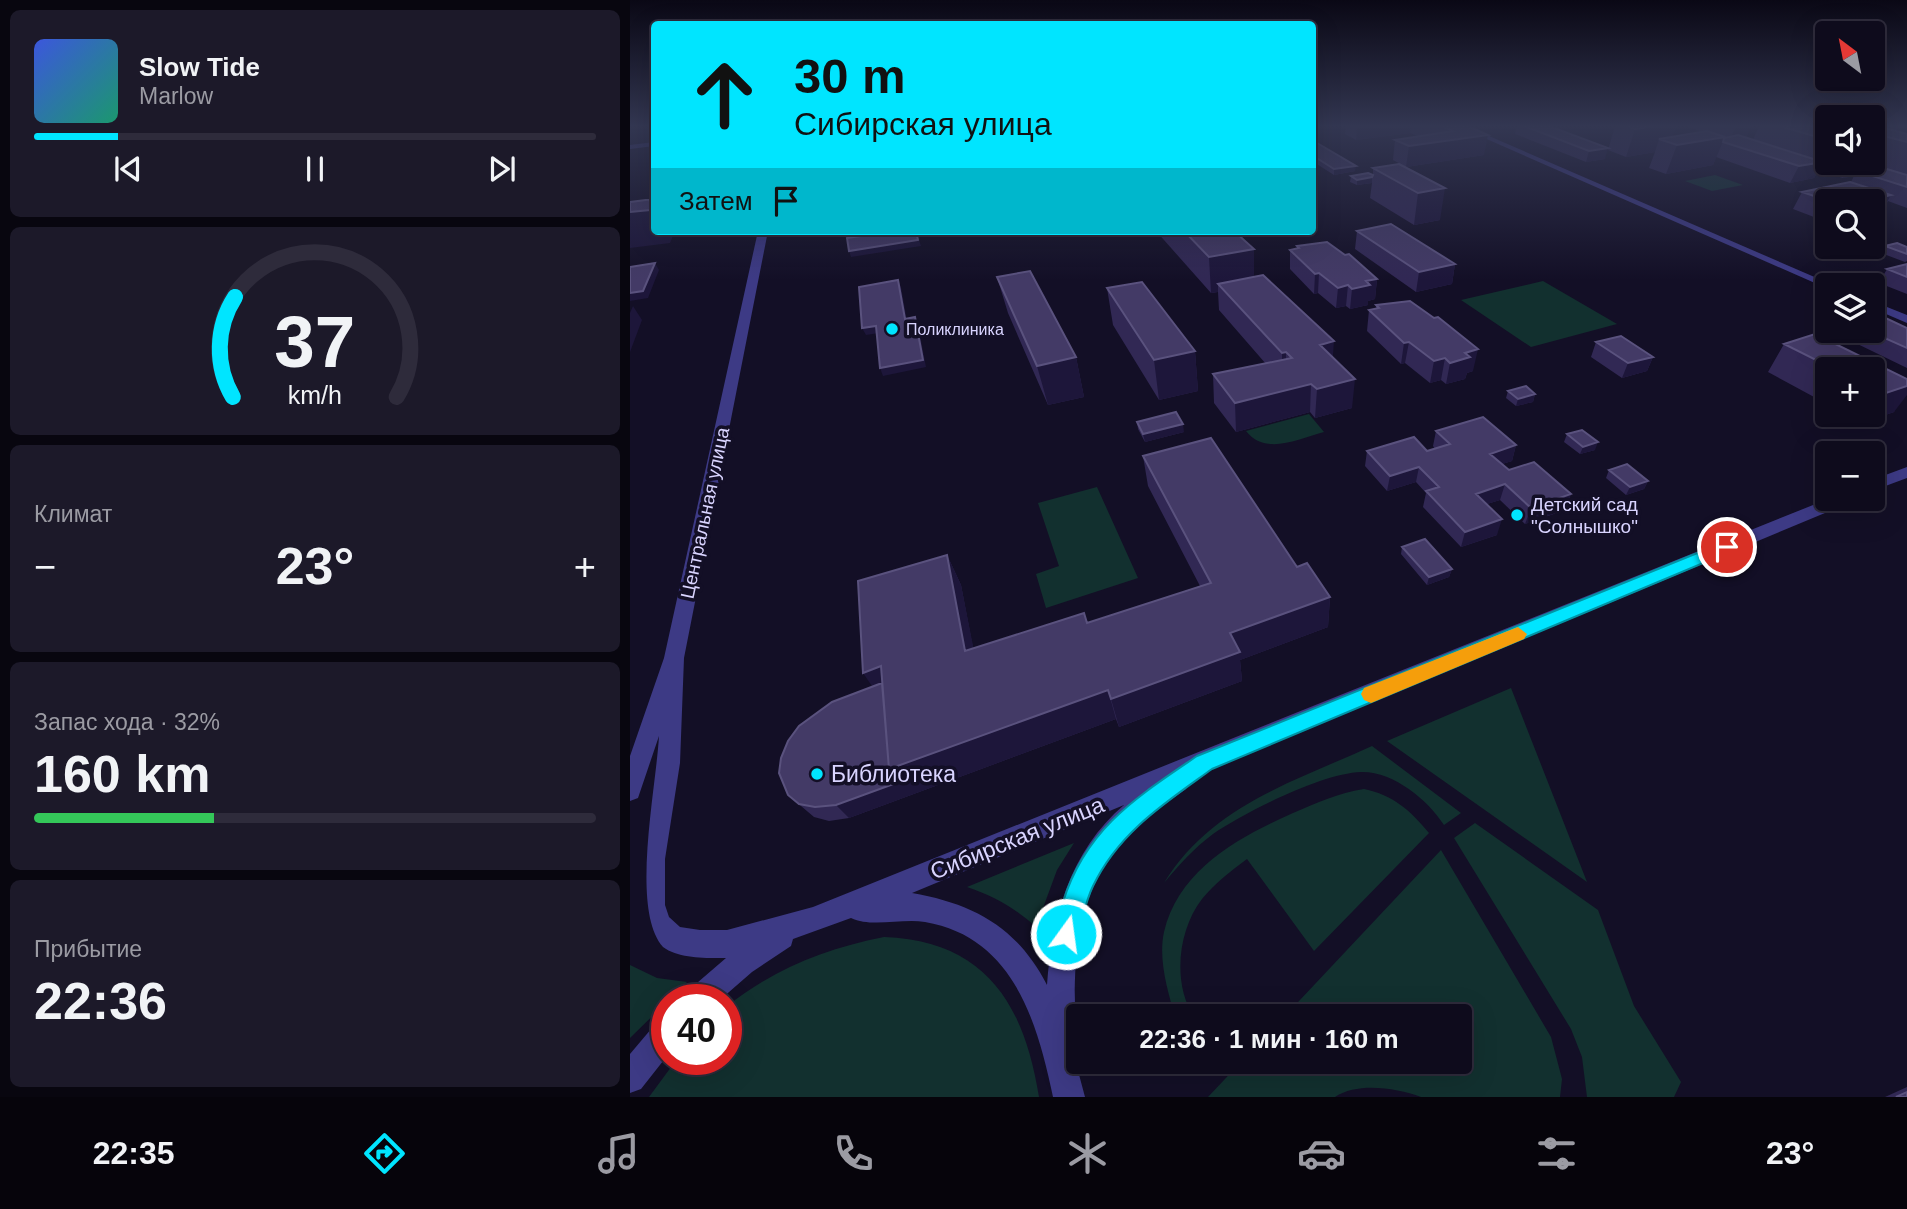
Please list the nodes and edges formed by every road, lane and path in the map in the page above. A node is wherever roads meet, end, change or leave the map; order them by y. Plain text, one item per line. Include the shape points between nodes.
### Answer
1 (1578, 177) edge
2 (762, 235) edge
3 (1815, 279) edge
4 (1885, 310) edge
5 (1907, 319) edge
6 (1907, 472) edge
7 (1885, 481) edge
8 (1815, 511) edge
9 (674, 657) junction
10 (1205, 762) junction
11 (630, 790) edge
12 (813, 920) junction
13 (717, 984) edge
14 (651, 1051) edge
15 (1061, 1059) junction
16 (630, 1077) edge
17 (1069, 1097) edge

1 - 3 street
2 - 9 street, Центральная улица
4 - 5 street
6 - 7 street
8 - 10 street, Сибирская улица
9 - 11 street, Центральная улица
9 - 12 street via 668,763 650,888 657,925 674,939 727,944
10 - 12 street, Сибирская улица
10 - 15 street via 1118,827 1080,885 1062,956
12 - 13 street via 742,961
12 - 15 street via 857,909 925,906 982,928 1004,944 1023,967
14 - 16 street
15 - 17 street

